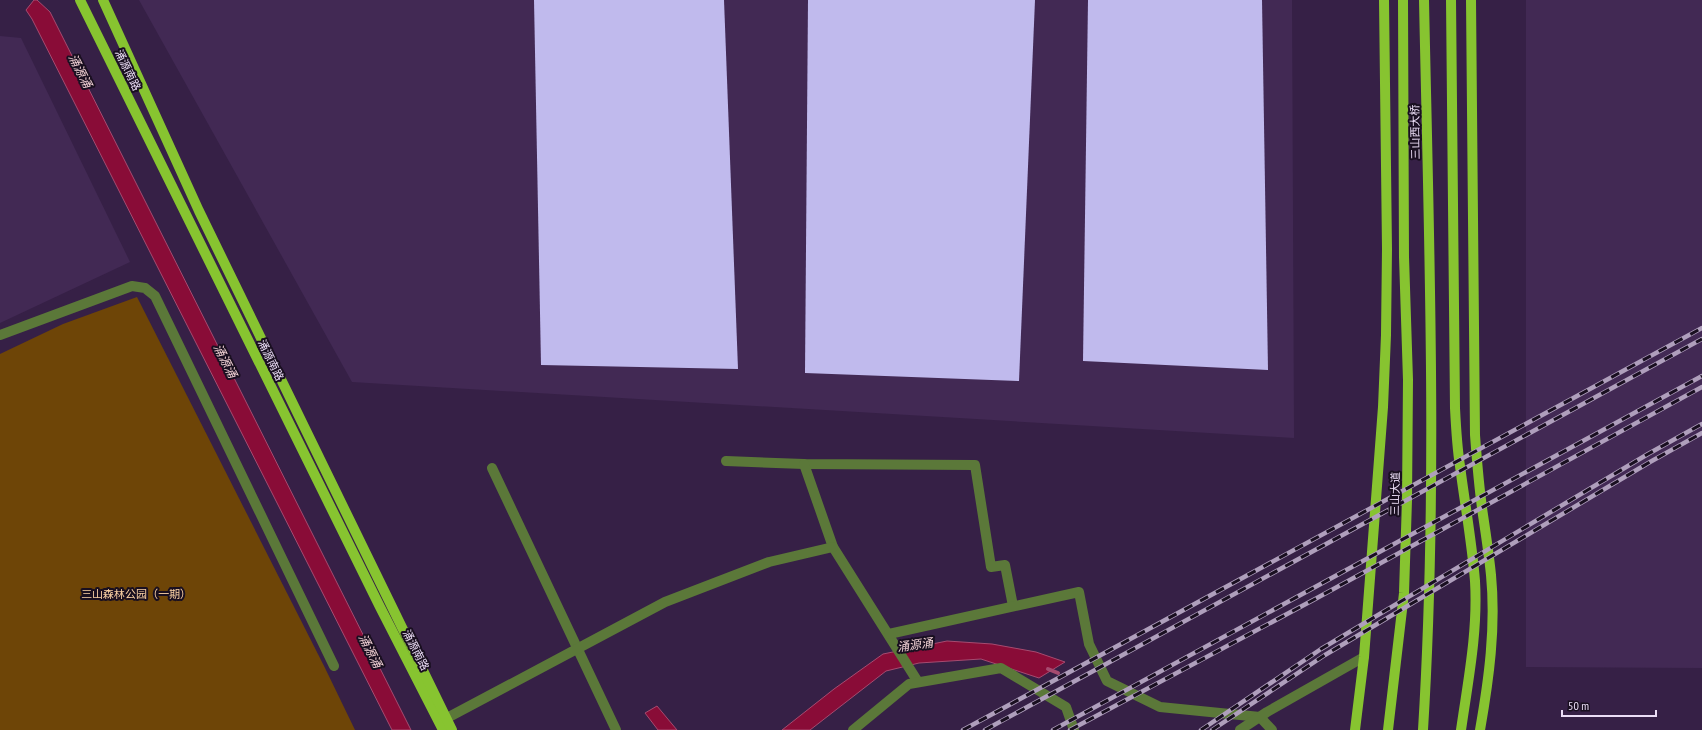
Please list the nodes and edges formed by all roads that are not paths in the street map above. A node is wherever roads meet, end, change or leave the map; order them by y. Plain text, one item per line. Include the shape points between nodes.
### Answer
1 (80, 0) edge
2 (103, 0) edge
3 (1384, 0) edge
4 (1403, 0) edge
5 (1424, 0) edge
6 (1451, 0) edge
7 (1471, 0) edge
8 (1404, 258) joint
9 (0, 335) edge
10 (726, 461) dead end
11 (804, 464) junction
12 (492, 468) dead end
13 (833, 547) junction
14 (1013, 606) junction
15 (889, 634) junction
16 (578, 648) junction
17 (1364, 657) junction
18 (334, 666) dead end
19 (918, 682) junction
20 (1260, 717) junction
21 (446, 718) junction
22 (443, 730) edge
23 (452, 730) edge
24 (616, 730) edge
25 (853, 730) edge
26 (1074, 730) edge
27 (1240, 730) edge
28 (1272, 730) edge
29 (1355, 730) edge
30 (1388, 730) edge
31 (1423, 730) edge
32 (1461, 730) edge
33 (1480, 730) edge

1 - 22 main road, 涌源南路
2 - 21 main road, 涌源南路 via 202,218
3 - 17 main road via 1386,336
4 - 8 main road, 三山西大桥
5 - 31 main road, 三山西大桥 via 1432,464 1431,583
6 - 32 main road via 1455,408 1475,582 1473,651
7 - 33 main road via 1476,436 1492,596 1489,674
8 - 30 main road, 三山大道 via 1408,395 1404,586
9 - 18 street via 132,286 145,288 155,296
10 - 11 street
11 - 13 street
11 - 14 street via 975,465 991,568 1004,565
12 - 16 street
13 - 15 street
13 - 16 street via 769,562 665,602
14 - 15 street
14 - 20 street via 1079,592 1089,644 1107,681 1160,706
15 - 19 street
16 - 21 street
16 - 24 street
17 - 20 street
17 - 29 main road
19 - 25 street via 908,684
19 - 26 street via 1001,668 1066,707
20 - 27 street
20 - 28 street
21 - 23 main road, 涌源南路

